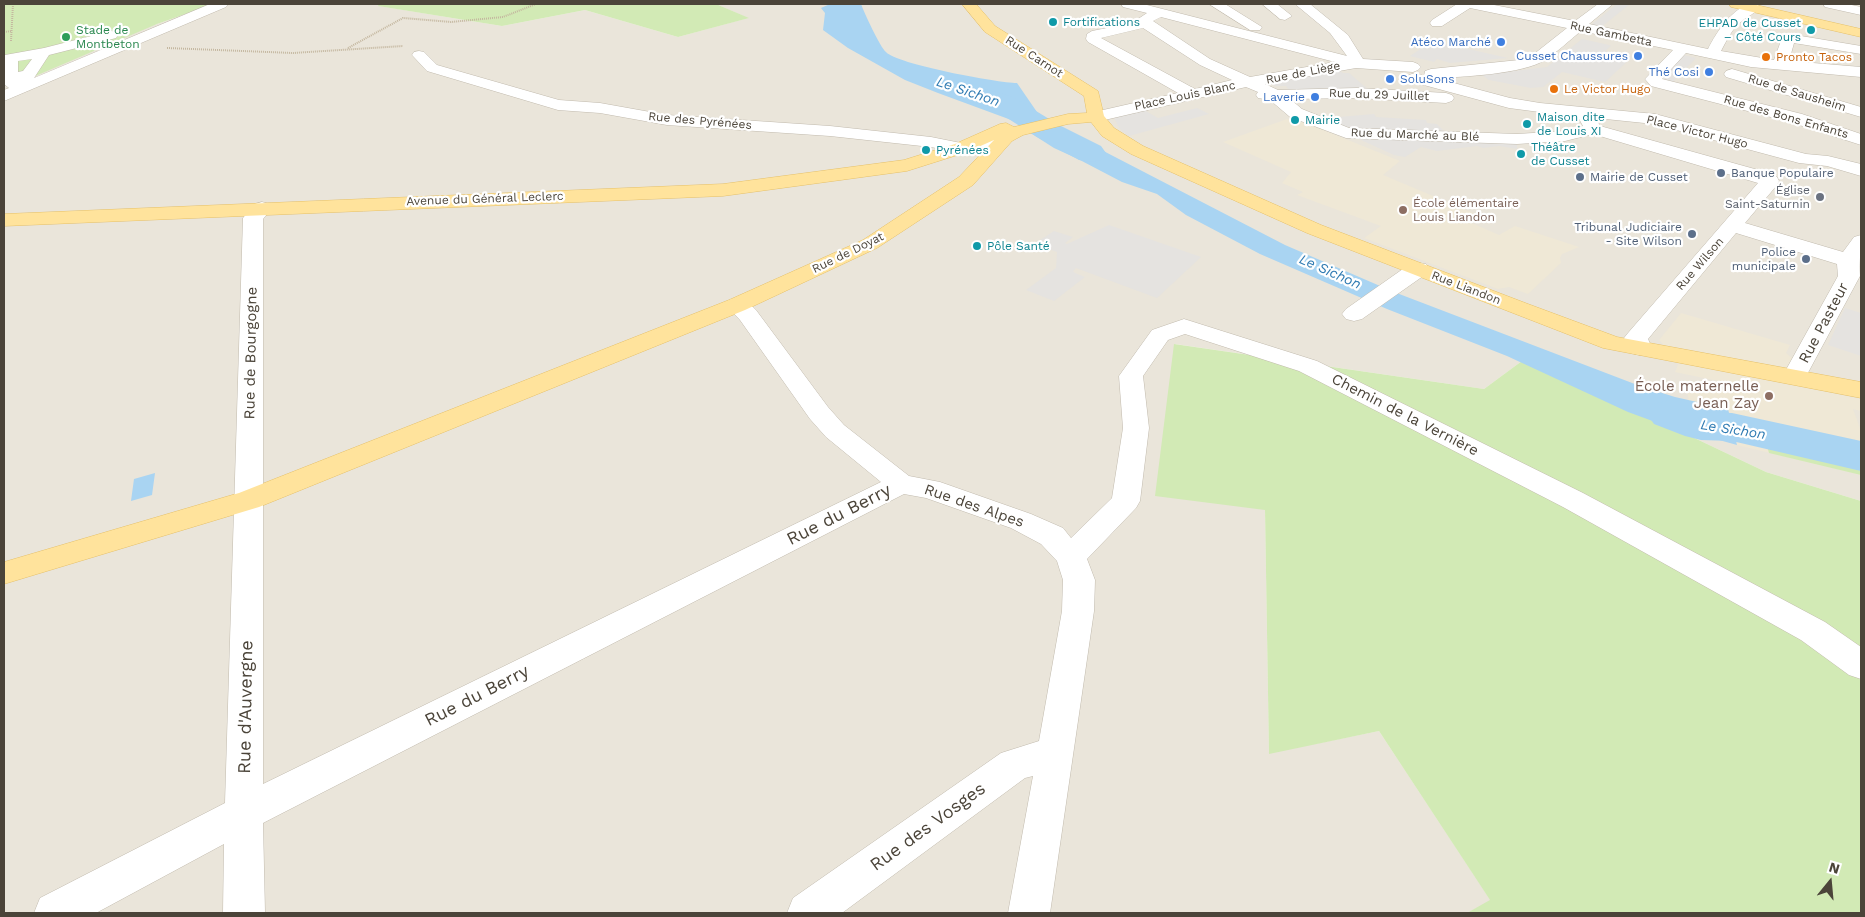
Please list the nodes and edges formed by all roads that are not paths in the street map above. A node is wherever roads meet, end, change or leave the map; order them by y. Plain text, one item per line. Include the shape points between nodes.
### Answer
1 (205, 4) edge
2 (221, 4) edge
3 (969, 4) edge
4 (1216, 4) edge
5 (1269, 4) edge
6 (1302, 4) edge
7 (1466, 4) edge
8 (1471, 4) edge
9 (1606, 4) edge
10 (1736, 4) edge
11 (1830, 4) edge
12 (1753, 8) junction
13 (1145, 10) edge
14 (1861, 11) edge
15 (1285, 16) dead end
16 (164, 19) junction
17 (180, 20) junction
18 (1437, 23) dead end
19 (1220, 28) junction
20 (1572, 31) junction
21 (1861, 33) edge
22 (1162, 35) junction
23 (1249, 35) junction
24 (1181, 47) junction
25 (1154, 48) dead end
26 (1682, 48) junction
27 (1136, 49) dead end
28 (1109, 50) junction
29 (1861, 50) edge
30 (44, 52) junction
31 (1712, 54) junction
32 (419, 55) road end
33 (1751, 62) junction
34 (1356, 63) junction
35 (1780, 64) junction
36 (1861, 72) edge
37 (1419, 73) junction
38 (1732, 74) junction
39 (1250, 82) junction
40 (15, 83) junction
41 (1272, 93) junction
42 (1192, 94) junction
43 (1861, 94) edge
44 (4, 96) edge
45 (1710, 96) junction
46 (1484, 97) junction
47 (1242, 100) dead end
48 (1828, 103) junction
49 (1856, 110) edge
50 (1095, 113) junction
51 (1584, 113) junction
52 (1796, 118) junction
53 (1671, 123) junction
54 (1014, 129) junction
55 (1593, 130) junction
56 (1346, 132) junction
57 (1861, 140) edge
58 (998, 144) junction
59 (961, 148) junction
60 (1386, 151) dead end
61 (975, 170) junction
62 (1861, 170) edge
63 (1770, 181) joint
64 (262, 208) junction
65 (4, 220) edge
66 (1733, 226) junction
67 (1861, 241) edge
68 (1848, 260) junction
69 (1418, 269) junction
70 (737, 305) junction
71 (1362, 309) dead end
72 (1640, 348) junction
73 (1794, 377) junction
74 (1861, 390) edge
75 (902, 484) junction
76 (249, 500) junction
77 (1071, 557) junction
78 (4, 573) edge
79 (1861, 665) edge
80 (1054, 754) junction
81 (244, 813) junction
82 (55, 913) edge
83 (244, 913) edge
84 (808, 913) edge
85 (1030, 913) edge

1 - 16 street
2 - 17 street
3 - 50 main road, Rue Carnot via 990,29 1092,94
4 - 23 street via 1257,28
5 - 15 street
6 - 34 street via 1330,26 1356,55
7 - 18 street
8 - 20 street, Rue Gambetta
9 - 20 street
10 - 12 main road
11 - 14 street
12 - 21 main road
12 - 31 street via 1736,16
13 - 19 street
13 - 22 street, Rue du Marché au Blé
13 - 28 street via 1136,26 1092,37
16 - 17 street
16 - 30 street via 134,31
17 - 40 street via 122,45
19 - 22 street
19 - 23 street
20 - 26 street, Rue Gambetta
20 - 37 street via 1530,62
22 - 24 street, Rue du Marché au Blé
23 - 34 street
24 - 25 street
24 - 39 street, Rue du Marché au Blé via 1205,62
26 - 31 street, Rue Gambetta
26 - 45 street, Rue des Bons Enfants via 1653,79 1657,83
27 - 28 street
28 - 42 street
29 - 35 street via 1789,38
30 - 40 street via 28,75
30 - 40 street via 10,58
31 - 33 street, Rue Gambetta
32 - 59 street, Rue des Pyrénées via 432,68 558,105 600,108 667,120 830,131
33 - 35 street, Rue Gambetta
33 - 38 street
34 - 37 street
34 - 39 street, Rue de Liège
35 - 36 street, Rue Gambetta
37 - 46 street
38 - 45 street
38 - 48 street, Rue de Sausheim
39 - 41 street, Rue du Marché au Blé
39 - 42 street, Place Louis Blanc
40 - 44 street
41 - 46 street, Rue du 29 Juillet via 1357,93 1476,100
41 - 47 street, Place Louis Blanc
41 - 56 street, Rue du Marché au Blé via 1296,113
42 - 50 street, Place Louis Blanc
43 - 49 street
45 - 52 street, Rue des Bons Enfants
45 - 53 street
46 - 51 street, Place Victor Hugo
48 - 49 street, Rue de Sausheim
48 - 52 street
50 - 54 main road
50 - 69 main road, Rue Liandon via 1108,132 1137,150 1314,229
51 - 53 street, Place Victor Hugo
51 - 55 street
52 - 57 street, Rue des Bons Enfants
53 - 62 street, Place Victor Hugo via 1805,159
54 - 58 main road, Rue de Doyat
54 - 59 main road, Avenue du Général Leclerc
55 - 56 street, Rue du Marché au Blé via 1565,136 1517,139
55 - 63 street, Place Victor Hugo
56 - 60 street
58 - 59 street, Rue des Pyrénées
58 - 61 main road, Rue de Doyat
59 - 61 main road
59 - 64 main road, Avenue du Général Leclerc via 907,165 723,190
61 - 70 main road, Rue de Doyat via 966,181 870,244
63 - 66 street, Rue Wilson
64 - 65 main road, Avenue du Général Leclerc
64 - 76 street, Rue de Bourgogne via 254,218
66 - 68 street
66 - 72 street, Rue Wilson via 1636,338
67 - 68 street, Rue Pasteur
68 - 73 street, Rue Pasteur via 1849,276
69 - 71 street
69 - 72 main road, Rue Liandon via 1611,343
70 - 75 street, Rue des Alpes via 748,315 834,431
70 - 76 main road, Rue de Doyat
72 - 73 main road, Rue Liandon
73 - 74 main road, Rue Liandon
75 - 77 street, Rue des Alpes via 930,489 1021,521 1052,536
75 - 81 street, Rue du Berry
76 - 78 main road, Rue de Doyat
76 - 81 street, Rue d'Auvergne
77 - 79 street, Chemin de la Vernière via 1126,501 1136,428 1131,376 1160,335 1184,326 1317,370 1581,504 1813,630
77 - 80 street via 1079,580 1078,611
80 - 84 street, Rue des Vosges via 1014,765
80 - 85 street
81 - 82 street, Rue du Berry
81 - 83 street, Rue d'Auvergne

